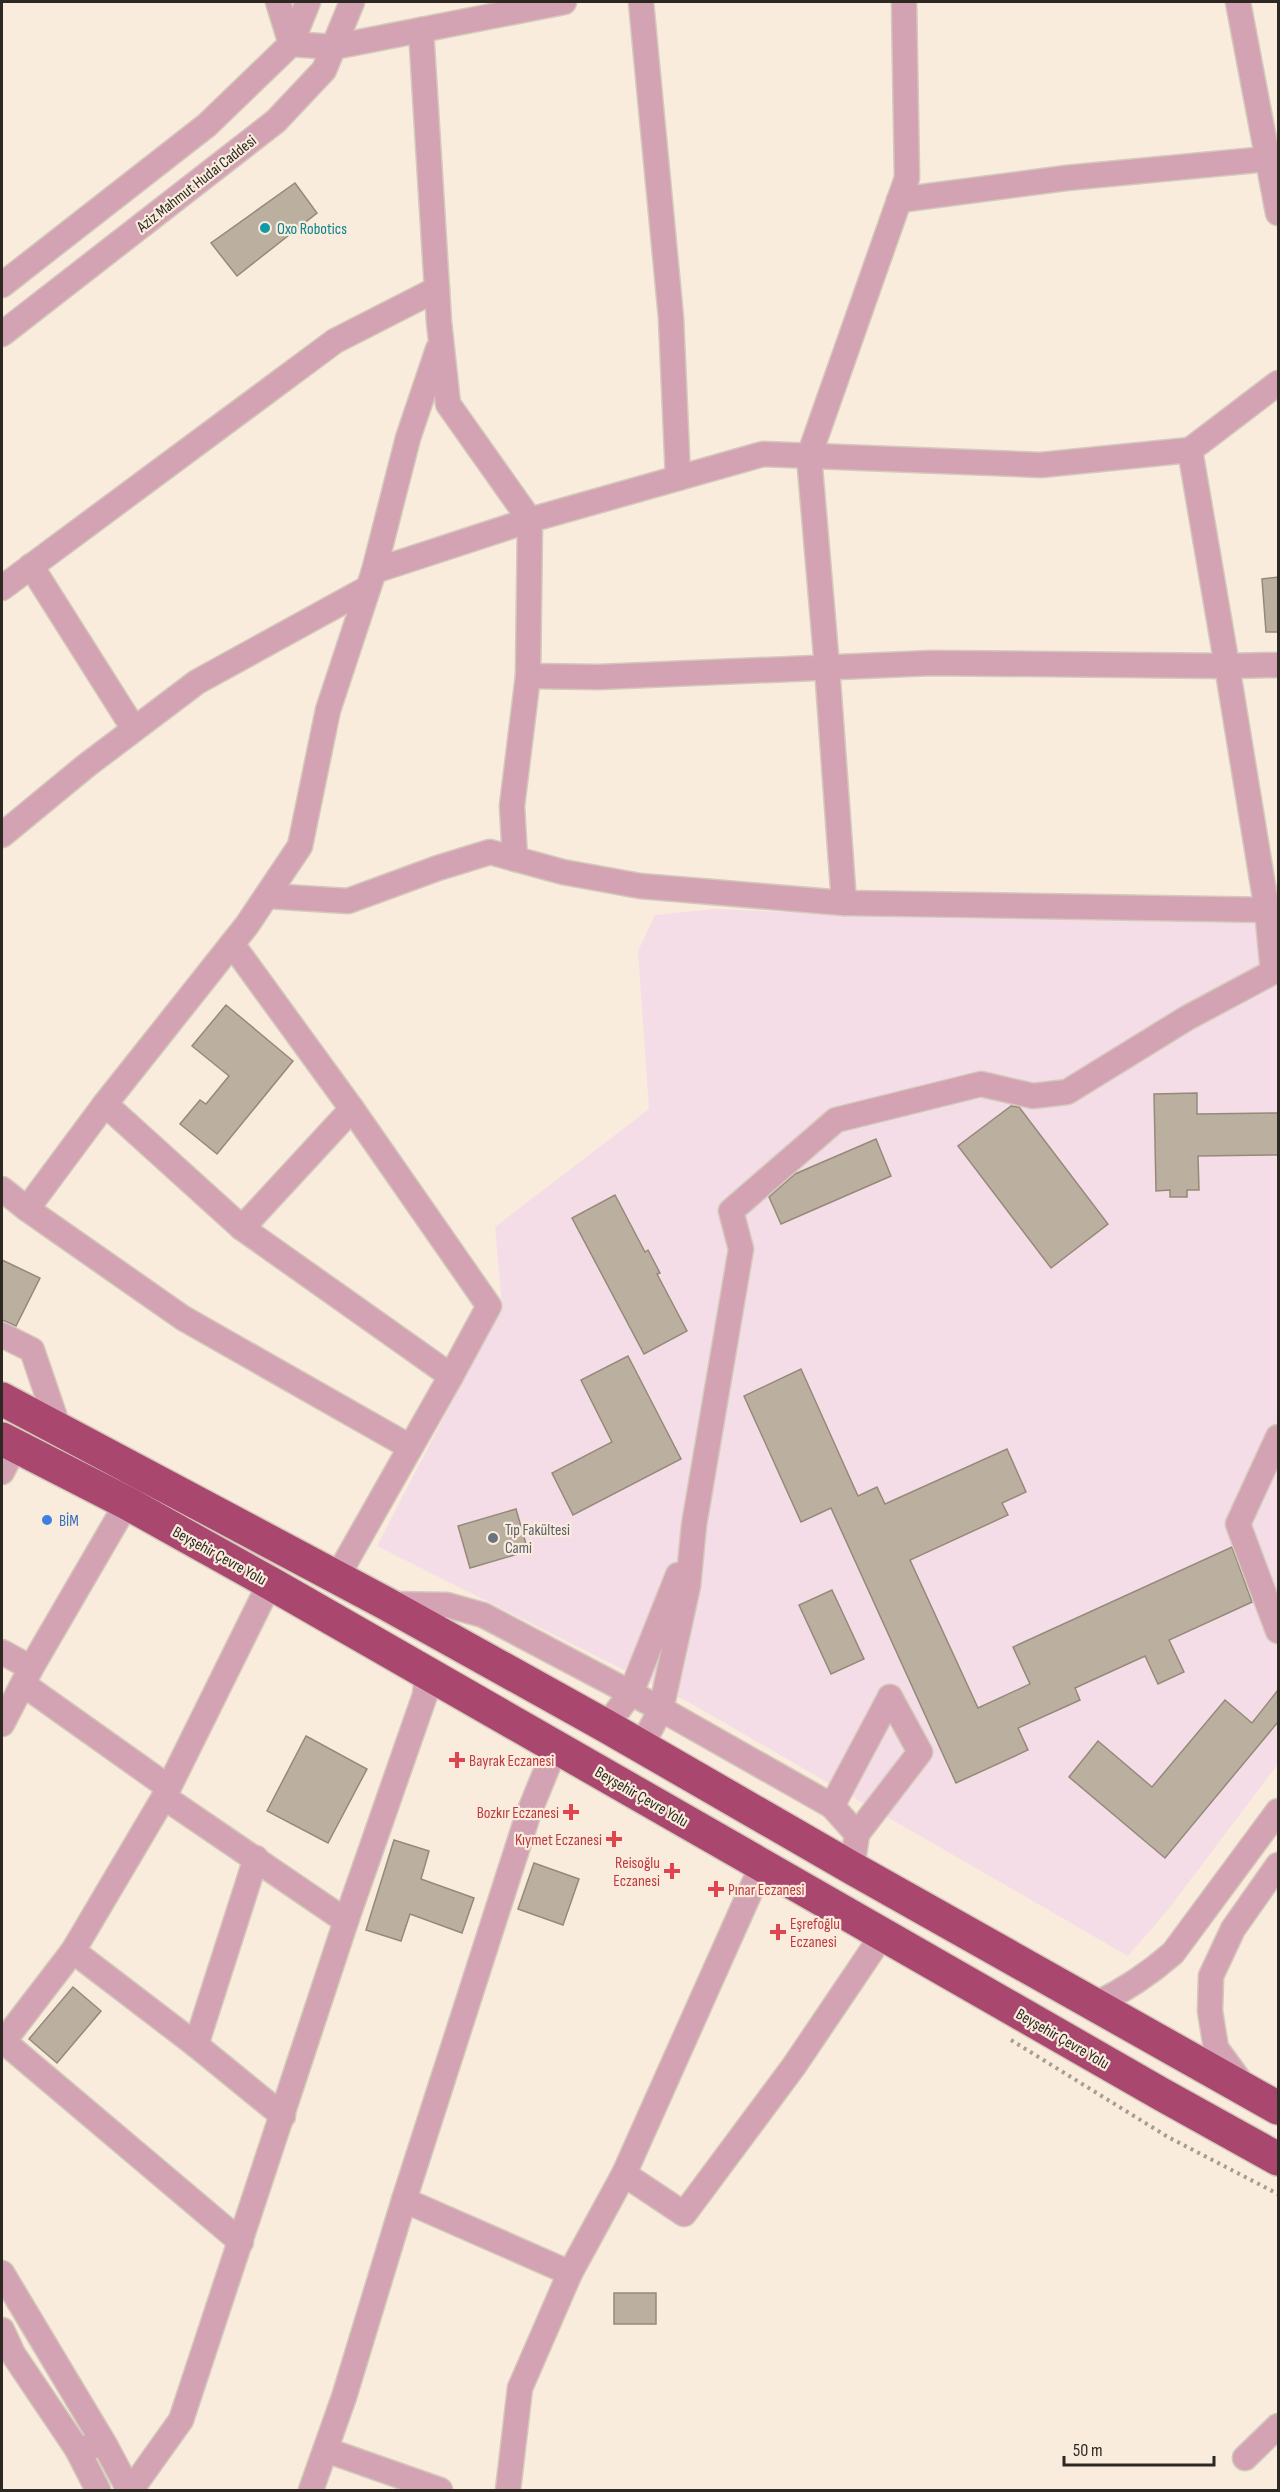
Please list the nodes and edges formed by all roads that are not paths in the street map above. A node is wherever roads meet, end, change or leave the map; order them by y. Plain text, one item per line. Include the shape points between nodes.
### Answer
1 (278, 2) edge
2 (308, 2) edge
3 (352, 2) edge
4 (564, 2) edge
5 (641, 2) edge
6 (904, 2) edge
7 (1239, 2) edge
8 (421, 30) junction
9 (291, 44) junction
10 (334, 47) junction
11 (1268, 159) junction
12 (899, 200) junction
13 (1278, 213) edge
14 (2, 285) edge
15 (437, 289) junction
16 (2, 334) edge
17 (441, 342) junction
18 (1278, 383) edge
19 (1190, 450) junction
20 (809, 456) junction
21 (678, 478) junction
22 (530, 520) junction
23 (31, 566) junction
24 (371, 580) junction
25 (2, 588) edge
26 (1278, 665) edge
27 (1227, 666) junction
28 (828, 667) junction
29 (528, 676) junction
30 (134, 729) junction
31 (2, 835) edge
32 (515, 859) junction
33 (267, 896) junction
34 (844, 903) junction
35 (1273, 910) edge
36 (231, 944) junction
37 (1276, 983) edge
38 (105, 1104) junction
39 (352, 1109) junction
40 (2, 1189) edge
41 (27, 1209) junction
42 (242, 1228) junction
43 (2, 1335) edge
44 (451, 1376) junction
45 (2, 1399) edge
46 (60, 1432) junction
47 (1278, 1437) edge
48 (410, 1447) junction
49 (6, 1452) edge
50 (127, 1503) junction
51 (694, 1525) junction
52 (337, 1577) junction
53 (270, 1583) junction
54 (385, 1604) junction
55 (1278, 1631) edge
56 (2, 1652) edge
57 (427, 1673) junction
58 (27, 1676) junction
59 (630, 1693) junction
60 (662, 1709) junction
61 (2, 1724) edge
62 (606, 1726) junction
63 (551, 1744) junction
64 (641, 1747) junction
65 (166, 1792) junction
66 (832, 1806) junction
67 (1278, 1811) edge
68 (857, 1834) junction
69 (256, 1858) junction
70 (761, 1864) junction
71 (1278, 1865) edge
72 (852, 1868) junction
73 (346, 1921) junction
74 (878, 1931) junction
75 (73, 1951) junction
76 (1096, 2004) junction
77 (3, 2040) edge
78 (196, 2045) junction
79 (1247, 2090) junction
80 (1278, 2108) edge
81 (283, 2116) junction
82 (1278, 2159) edge
83 (624, 2174) junction
84 (404, 2200) junction
85 (241, 2242) junction
86 (2, 2273) edge
87 (570, 2273) junction
88 (2, 2330) edge
89 (1278, 2426) edge
90 (105, 2445) junction
91 (77, 2449) junction
92 (326, 2450) junction
93 (1245, 2458) dead end
94 (98, 2490) edge
95 (130, 2490) edge
96 (311, 2490) edge
97 (440, 2490) edge
98 (508, 2490) edge

1 - 9 street
2 - 9 street
3 - 10 street, Aziz Mahmut Hudai Caddesi
4 - 8 street
5 - 21 street via 671,318
6 - 12 street via 907,178
7 - 11 street
8 - 10 street
8 - 15 street
9 - 10 street
9 - 14 street via 207,125
10 - 16 street, Aziz Mahmut Hudai Caddesi via 324,70 276,121
11 - 12 street via 1066,178
11 - 13 street
12 - 20 street
15 - 17 street
15 - 23 street via 335,341
17 - 22 street via 448,404
17 - 24 street via 408,438
18 - 19 street
19 - 20 street via 1041,465
19 - 27 street
20 - 21 street via 764,454
20 - 28 street
21 - 22 street
22 - 24 street
22 - 29 street
23 - 25 street
23 - 30 street
24 - 30 street via 197,681
24 - 33 street via 328,710 300,846
26 - 27 street
27 - 28 street via 932,663
27 - 35 street
28 - 29 street via 599,677
28 - 34 street
29 - 32 street via 512,806
30 - 31 street
32 - 33 street via 490,852 348,901
32 - 34 street via 640,886
33 - 36 street
34 - 35 street
35 - 37 street
36 - 38 street
36 - 39 street
37 - 51 street via 1187,1018 1068,1092 1033,1096 981,1084 836,1120 731,1211 741,1249
38 - 41 street
38 - 42 street
39 - 42 street
39 - 44 street via 489,1306
40 - 41 street
41 - 48 street via 183,1318
42 - 44 street
43 - 46 street via 32,1350
44 - 48 street
45 - 46 highway, Beyşehir Çevre Yolu
46 - 52 highway, Beyşehir Çevre Yolu
47 - 55 street via 1238,1524
48 - 52 street
49 - 50 highway, Beyşehir Çevre Yolu
50 - 53 highway, Beyşehir Çevre Yolu
50 - 58 street
51 - 59 street via 671,1595
51 - 60 street via 688,1586
52 - 54 highway, Beyşehir Çevre Yolu
53 - 57 highway, Beyşehir Çevre Yolu
53 - 65 street
54 - 59 street via 447,1605 483,1615
54 - 62 highway, Beyşehir Çevre Yolu
56 - 58 street
57 - 63 highway, Beyşehir Çevre Yolu
57 - 73 street via 425,1695
58 - 61 street
58 - 65 street
59 - 60 street
59 - 62 street
60 - 64 street
60 - 66 street
62 - 64 highway, Beyşehir Çevre Yolu
63 - 70 highway, Beyşehir Çevre Yolu
63 - 84 street via 550,1761 528,1815
64 - 72 highway, Beyşehir Çevre Yolu
65 - 69 street
65 - 75 street
66 - 68 street
66 - 68 street via 890,1697 920,1752
67 - 76 street via 1173,1953 1126,1990
68 - 72 street
69 - 73 street
69 - 78 street
70 - 74 highway, Beyşehir Çevre Yolu
70 - 83 street
71 - 79 street via 1233,1929 1211,1976 1210,2012 1216,2048
72 - 76 highway, Beyşehir Çevre Yolu
73 - 81 street
74 - 82 highway, Beyşehir Çevre Yolu
74 - 83 street via 873,1949 794,2066 684,2214
75 - 77 street
75 - 78 street
76 - 79 highway, Beyşehir Çevre Yolu
77 - 85 street
78 - 81 street
79 - 80 highway, Beyşehir Çevre Yolu
81 - 85 street
83 - 87 street
84 - 87 street
84 - 92 street
85 - 95 street via 181,2420
86 - 90 street
87 - 98 street via 520,2388
88 - 91 street via 13,2354
89 - 93 street
90 - 91 street
90 - 95 street
91 - 94 street
92 - 96 street
92 - 97 street

